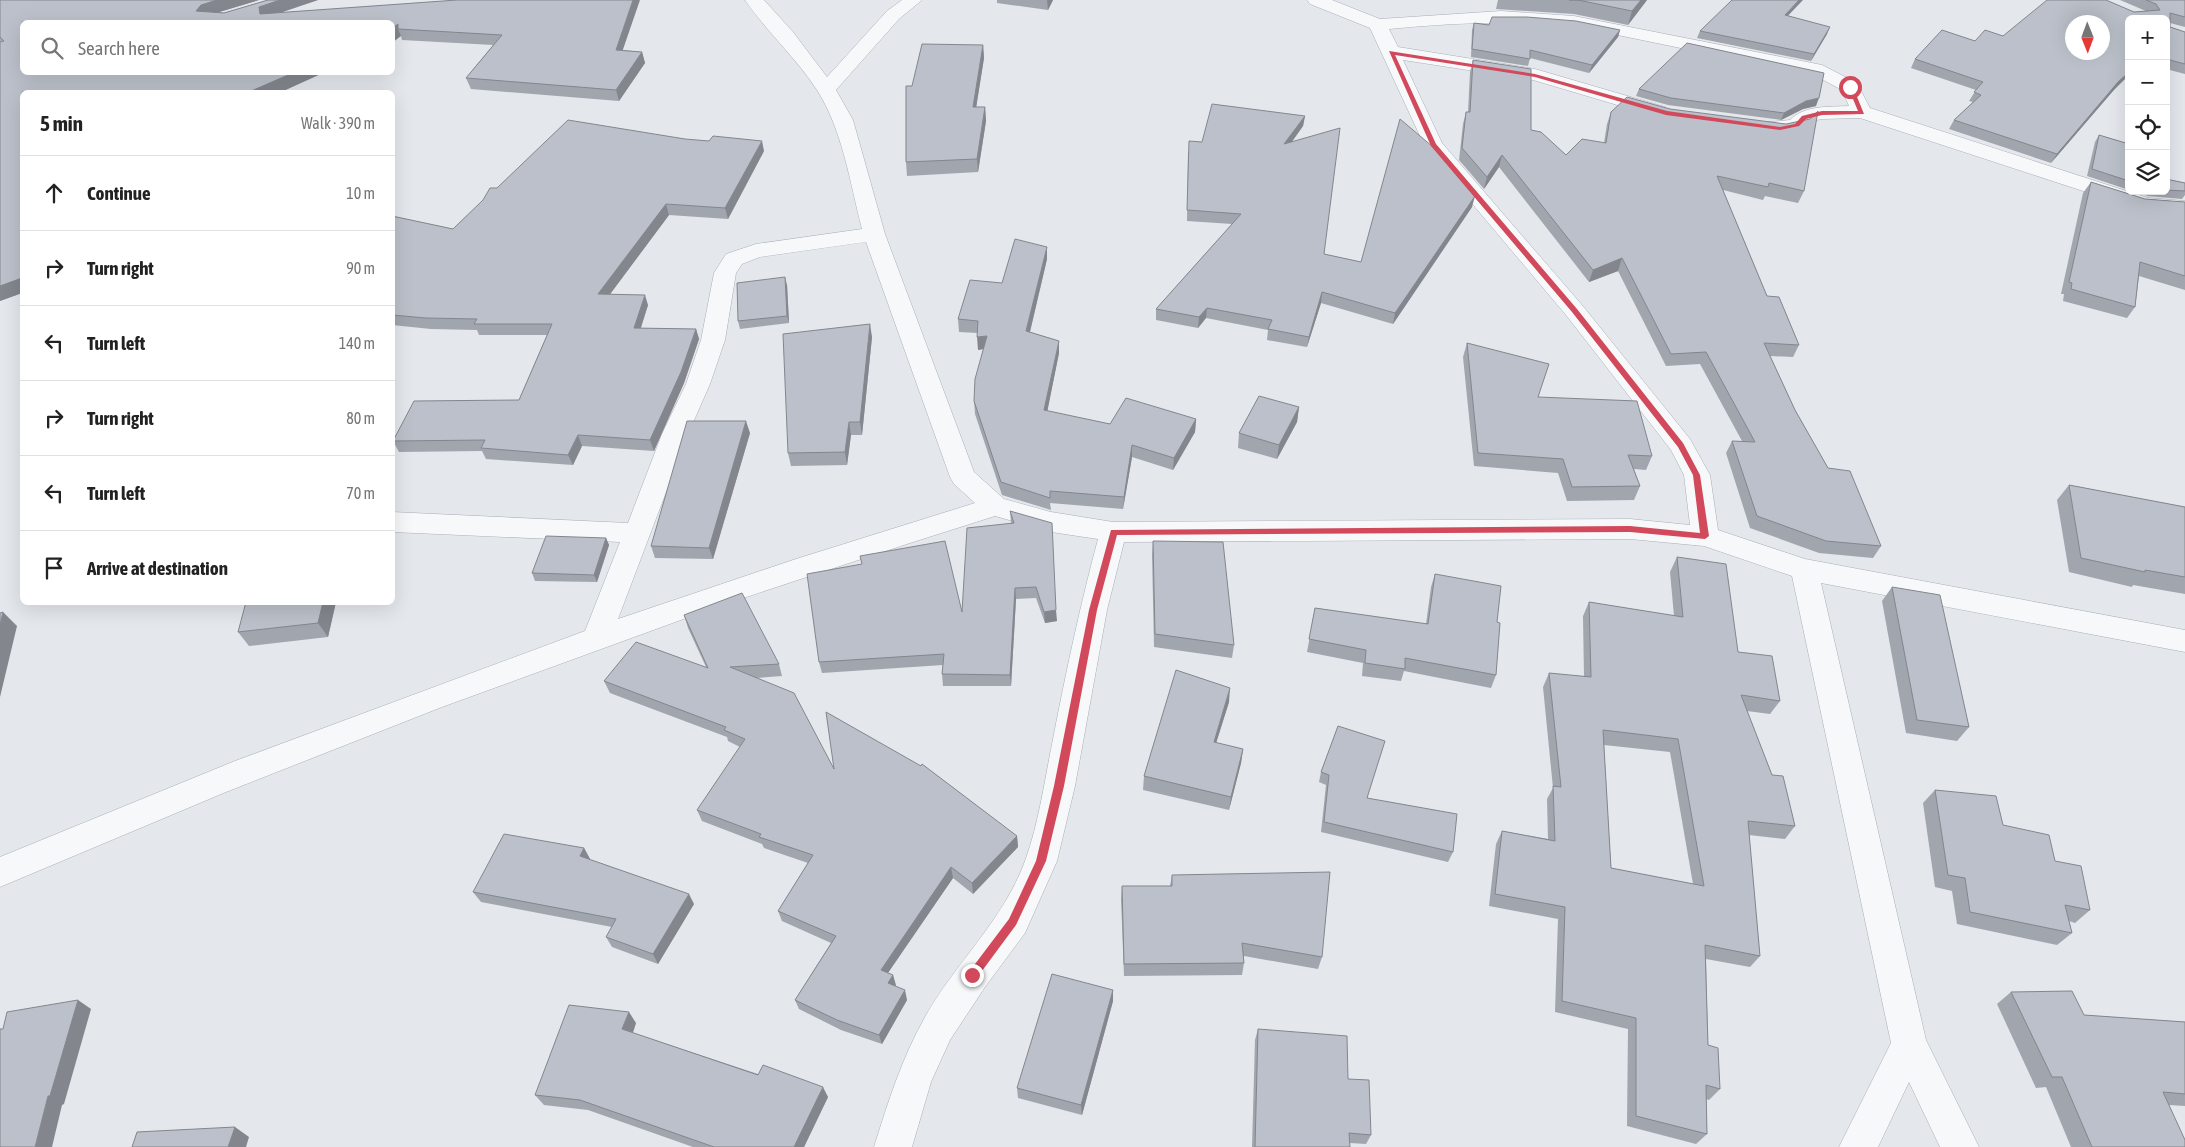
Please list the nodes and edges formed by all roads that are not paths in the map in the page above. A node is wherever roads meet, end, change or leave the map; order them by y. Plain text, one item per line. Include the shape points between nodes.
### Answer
1 (754, 0) edge
2 (913, 0) edge
3 (1316, 0) edge
4 (1556, 0) edge
5 (1368, 14) edge
6 (1574, 21) junction
7 (1391, 52) junction
8 (826, 89) junction
9 (1862, 112) junction
10 (1676, 114) edge
11 (1752, 124) edge
12 (2185, 207) edge
13 (874, 234) junction
14 (995, 506) junction
15 (395, 522) edge
16 (1114, 532) junction
17 (637, 533) junction
18 (1705, 536) junction
19 (1804, 569) junction
20 (596, 637) junction
21 (2185, 641) edge
22 (0, 872) edge
23 (1909, 1044) junction
24 (893, 1147) edge
25 (1858, 1147) edge
26 (1960, 1147) edge

1 - 8 street
2 - 8 street via 893,15
3 - 5 street
4 - 6 street
5 - 6 street via 1424,20 1541,16
5 - 7 street
6 - 9 street via 1822,71 1850,87
7 - 10 street via 1535,75
7 - 18 street via 1433,145 1574,310 1681,445 1697,475
8 - 13 street via 843,120
9 - 11 street via 1822,113 1804,118 1797,125 1780,128
9 - 12 street via 2146,204
13 - 14 street via 963,477
13 - 17 street via 756,251 734,259 725,273 712,340 698,384
14 - 16 street via 1051,522
14 - 20 street via 842,552
15 - 17 street
16 - 18 street via 1630,529
16 - 24 street via 1093,610 1041,861 1013,922 972,975 938,1028 914,1078
17 - 20 street
18 - 19 street
19 - 21 street
19 - 23 street
20 - 22 street via 244,770
23 - 25 street
23 - 26 street

